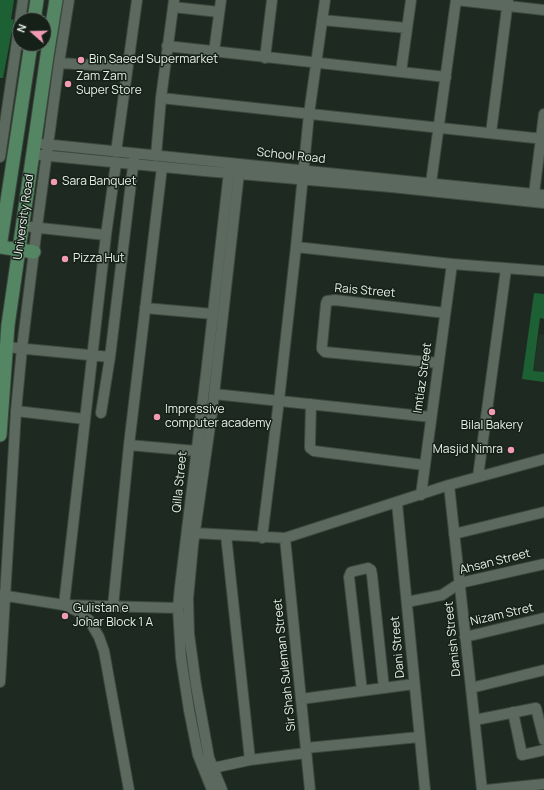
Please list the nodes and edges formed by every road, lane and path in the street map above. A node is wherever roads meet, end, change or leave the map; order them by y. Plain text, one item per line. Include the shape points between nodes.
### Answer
1 (23, 0) edge
2 (37, 0) edge
3 (56, 0) edge
4 (69, 0) edge
5 (137, 0) edge
6 (221, 0) edge
7 (272, 0) edge
8 (325, 0) edge
9 (411, 0) edge
10 (456, 0) edge
11 (173, 3) edge
12 (507, 3) edge
13 (194, 5) edge
14 (544, 10) edge
15 (21, 12) edge
16 (35, 12) edge
17 (219, 12) junction
18 (322, 20) junction
19 (407, 28) junction
20 (167, 46) junction
21 (15, 52) edge
22 (30, 52) edge
23 (214, 52) junction
24 (265, 58) junction
25 (59, 63) junction
26 (317, 64) junction
27 (127, 68) junction
28 (401, 72) junction
29 (446, 77) junction
30 (161, 98) junction
31 (309, 114) junction
32 (544, 114) edge
33 (438, 127) junction
34 (2, 130) edge
35 (18, 132) junction
36 (491, 133) junction
37 (542, 138) edge
38 (48, 144) junction
39 (34, 148) junction
40 (116, 152) junction
41 (135, 154) junction
42 (47, 156) junction
43 (156, 156) junction
44 (0, 157) edge
45 (116, 163) junction
46 (133, 164) junction
47 (162, 167) junction
48 (236, 167) junction
49 (228, 174) junction
50 (303, 176) junction
51 (431, 183) junction
52 (539, 194) edge
53 (544, 203) edge
54 (23, 226) junction
55 (37, 227) junction
56 (106, 235) junction
57 (0, 247) edge
58 (296, 247) junction
59 (20, 250) junction
60 (34, 252) junction
61 (452, 264) junction
62 (506, 269) junction
63 (544, 270) edge
64 (145, 308) junction
65 (445, 313) junction
66 (213, 314) junction
67 (6, 347) junction
68 (22, 348) junction
69 (93, 356) junction
70 (110, 357) junction
71 (438, 363) junction
72 (214, 394) junction
73 (279, 400) junction
74 (311, 404) junction
75 (16, 411) junction
76 (101, 413) dead end
77 (431, 417) junction
78 (85, 419) junction
79 (0, 435) edge
80 (129, 445) junction
81 (196, 451) junction
82 (544, 459) edge
83 (424, 465) junction
84 (478, 477) junction
85 (449, 485) junction
86 (421, 494) junction
87 (397, 503) junction
88 (544, 512) edge
89 (195, 533) junction
90 (454, 534) junction
91 (226, 535) junction
92 (262, 538) junction
93 (286, 538) junction
94 (544, 564) edge
95 (460, 583) junction
96 (3, 596) edge
97 (407, 602) junction
98 (64, 605) junction
99 (113, 606) junction
100 (178, 608) junction
101 (544, 618) edge
102 (466, 637) junction
103 (192, 656) junction
104 (181, 658) junction
105 (544, 670) edge
106 (0, 682) edge
107 (414, 684) junction
108 (384, 688) junction
109 (471, 688) junction
110 (362, 691) junction
111 (301, 700) junction
112 (513, 712) junction
113 (475, 720) junction
114 (419, 736) junction
115 (544, 740) edge
116 (544, 750) edge
117 (306, 751) junction
118 (250, 760) junction
119 (213, 768) junction
120 (544, 784) edge
121 (129, 790) edge
122 (212, 790) edge
123 (222, 790) edge
124 (310, 790) edge
125 (425, 790) edge
126 (482, 790) edge
127 (486, 790) edge

1 - 15 street
2 - 16 main road
3 - 39 main road, University Road
4 - 25 street
5 - 27 street
6 - 17 street
7 - 24 street
8 - 18 street
9 - 19 street
10 - 12 street
10 - 29 street
11 - 13 street
11 - 20 street
12 - 14 street
12 - 36 street
13 - 17 street
17 - 23 street
18 - 19 street
18 - 26 street
19 - 28 street
20 - 23 street
20 - 30 street
21 - 34 street
22 - 35 main road, University Road
23 - 24 street
24 - 26 street
25 - 27 street
25 - 38 street
26 - 28 street
26 - 31 street
27 - 40 street
28 - 29 street
29 - 33 street
30 - 31 street
30 - 43 street
31 - 33 street
31 - 50 street
32 - 37 street
33 - 36 street
33 - 51 street
34 - 35 street
34 - 44 street
35 - 57 main road, University Road
36 - 37 street
37 - 52 street
38 - 39 street, School Road
38 - 40 street, School Road
38 - 42 street
39 - 42 street
39 - 54 main road, University Road
40 - 41 street, School Road
41 - 43 street, School Road
41 - 46 street
42 - 45 street
42 - 55 street
43 - 48 street, School Road
45 - 46 street
45 - 56 street
46 - 47 street
46 - 70 street
47 - 49 street
47 - 64 street
48 - 49 street, Qilla Street
48 - 50 street, School Road
48 - 72 street, Qilla Street
49 - 66 street, Qilla Street
50 - 51 street, School Road
50 - 53 street, School Road
50 - 58 street
51 - 52 street, School Road
54 - 55 street
54 - 59 main road, University Road
55 - 56 street
55 - 60 street
56 - 69 street
57 - 59 main road
58 - 61 street
58 - 73 street
59 - 60 main road
59 - 67 main road, University Road
60 - 68 street
61 - 62 street
61 - 65 street, Imtiaz Street
62 - 63 street
62 - 84 street
64 - 66 street
64 - 80 street
65 - 71 street, Imtiaz Street
65 - 71 street, Rais Street via 335,300 327,301 326,304 322,346 325,352
66 - 81 street, Qilla Street
67 - 68 street
67 - 79 main road, University Road
68 - 69 street
68 - 75 street
69 - 70 street
69 - 78 street
70 - 76 street
71 - 77 street, Imtiaz Street
72 - 73 street
72 - 89 street, Qilla Street
73 - 74 street
73 - 92 street
74 - 77 street
74 - 83 street via 310,448 314,451
75 - 78 street
75 - 96 street
77 - 83 street, Imtiaz Street
78 - 98 street
80 - 81 street
80 - 99 street
81 - 100 street, Qilla Street
82 - 84 street
83 - 86 street, Imtiaz Street
84 - 85 street
85 - 86 street
85 - 90 street, Danish Street
86 - 87 street
87 - 93 street
87 - 97 street, Dani Street
88 - 90 street
89 - 91 street
89 - 103 street, Qilla Street via 188,600
90 - 95 street, Danish Street
91 - 92 street
91 - 118 street
92 - 93 street
93 - 111 street, Sir Shah Suleman Street
94 - 95 street, Ahsan Street
95 - 97 street, Ahsan Street via 442,596
95 - 102 street, Danish Street
96 - 98 street
96 - 106 street
97 - 107 street, Dani Street
98 - 99 street
98 - 121 street via 90,620 104,651
99 - 100 street
100 - 104 street, Qilla Street
101 - 102 street, Nizam Stret
102 - 109 street, Danish Street
103 - 104 street
103 - 119 street, Qilla Street via 209,758
104 - 122 street, Qilla Street via 198,755
105 - 109 street
107 - 108 street
107 - 114 street, Dani Street
108 - 110 street
108 - 110 street via 372,575 368,568 351,572 349,577
109 - 113 street, Danish Street
110 - 111 street
111 - 117 street, Sir Shah Suleman Street
112 - 113 street
112 - 115 street via 536,708
112 - 116 street via 522,755
113 - 126 street, Danish Street
114 - 117 street
114 - 125 street, Dani Street
117 - 118 street
117 - 124 street, Sir Shah Suleman Street
118 - 119 street
119 - 123 street, Qilla Street
120 - 127 street

